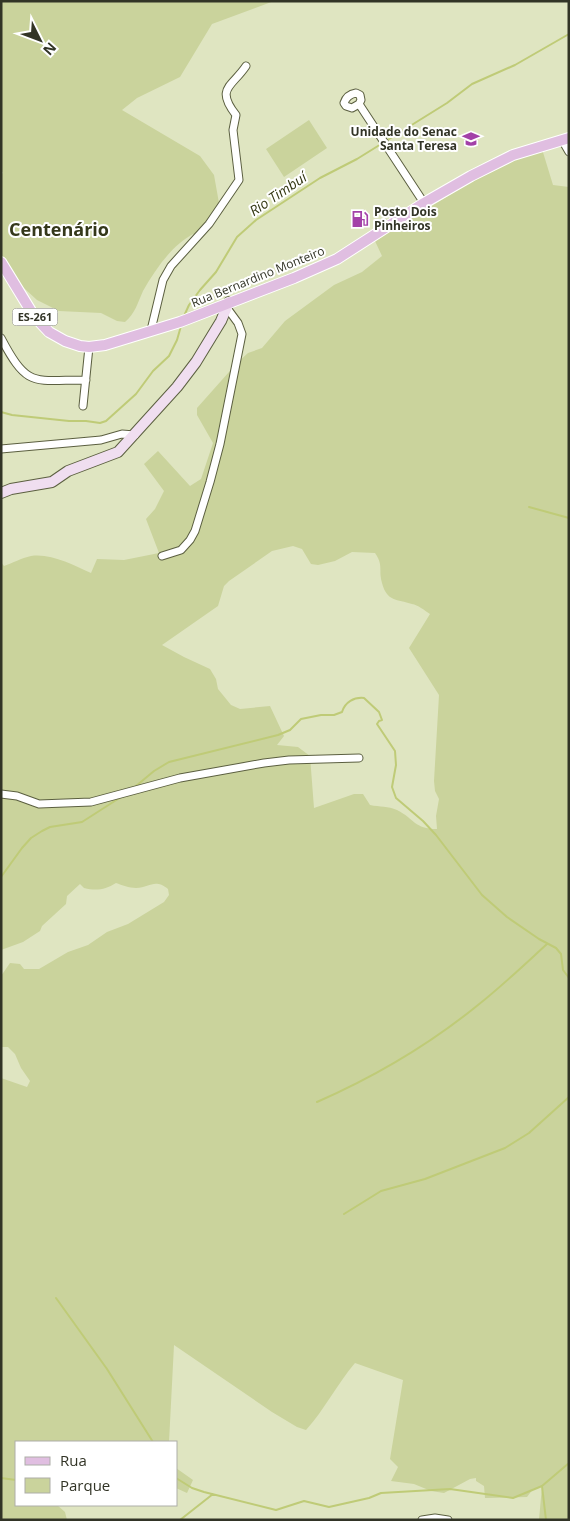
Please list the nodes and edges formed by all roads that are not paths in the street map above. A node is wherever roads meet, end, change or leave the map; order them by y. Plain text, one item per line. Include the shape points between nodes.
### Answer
1 (246, 66) dead end
2 (359, 104) dead end
3 (565, 139) edge
4 (569, 152) edge
5 (424, 203) junction
6 (1, 262) edge
7 (228, 305) junction
8 (151, 330) junction
9 (1, 338) edge
10 (89, 348) junction
11 (86, 380) junction
12 (83, 406) dead end
13 (135, 435) junction
14 (1, 448) edge
15 (1, 493) edge
16 (162, 556) dead end
17 (359, 758) dead end
18 (1, 794) edge
19 (422, 1520) edge
20 (448, 1520) edge

1 - 8 street via 226,91 227,101 236,115 234,130 239,176 209,224 171,266 163,280
2 - 5 street
3 - 4 street
3 - 5 main road, Rua Bernardino Monteiro / ES-261 via 513,155
5 - 7 main road, Rua Bernardino Monteiro / ES-261 via 337,259
6 - 10 main road, Rua Bernardino Monteiro / ES-261 via 43,326 65,341
7 - 8 main road, Rua Bernardino Monteiro / ES-261
7 - 13 street via 196,362
7 - 16 street via 242,334 210,482 190,540 181,550
8 - 10 main road, Rua Bernardino Monteiro / ES-261
9 - 11 street via 17,366 32,379
10 - 11 street
11 - 12 street
13 - 14 street
13 - 15 street via 118,452 68,471 52,482
17 - 18 street via 264,763 180,778 110,798 79,803 39,804
19 - 20 street

